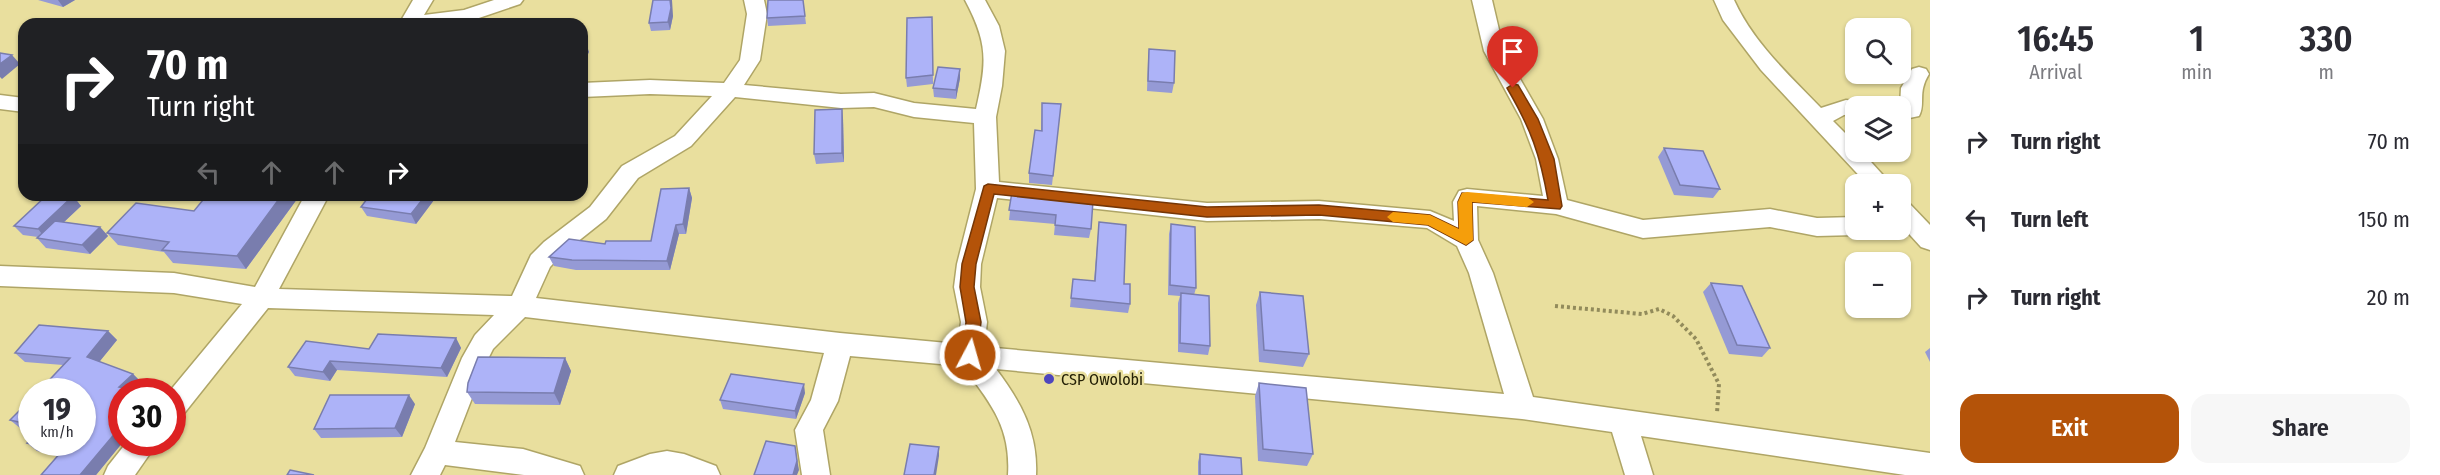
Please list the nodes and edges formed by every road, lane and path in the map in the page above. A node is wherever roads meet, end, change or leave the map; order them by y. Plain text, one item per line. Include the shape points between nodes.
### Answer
1 (423, 0) edge
2 (513, 0) edge
3 (754, 0) edge
4 (975, 0) edge
5 (1482, 0) edge
6 (1724, 0) edge
7 (412, 18) edge
8 (450, 18) edge
9 (1919, 74) dead end
10 (588, 90) edge
11 (730, 90) junction
12 (1908, 96) edge
13 (0, 102) edge
14 (18, 104) edge
15 (1845, 107) edge
16 (985, 117) junction
17 (1820, 119) junction
18 (1871, 174) edge
19 (988, 189) junction
20 (313, 201) edge
21 (1556, 206) junction
22 (1845, 226) edge
23 (1466, 240) junction
24 (6, 282) edge
25 (262, 298) junction
26 (520, 306) junction
27 (1555, 306) dead end
28 (840, 344) junction
29 (970, 355) junction
30 (186, 391) edge
31 (1522, 407) junction
32 (1623, 423) junction
33 (1713, 434) junction
34 (133, 456) edge
35 (431, 464) edge
36 (1930, 465) edge
37 (118, 475) edge
38 (570, 475) edge
39 (628, 475) edge
40 (706, 475) edge
41 (816, 475) edge
42 (1022, 475) edge
43 (1639, 475) edge

1 - 7 street
2 - 8 street
3 - 11 street via 757,14 750,60
4 - 16 street via 989,26 995,51
5 - 21 street via 1494,51 1532,119 1547,159
6 - 17 street via 1733,20 1768,65
9 - 12 street
10 - 11 street
11 - 16 street via 841,101 874,100 914,110
11 - 26 street via 683,141 630,172 598,213 553,248 540,262
13 - 14 street
15 - 17 street
16 - 19 street
17 - 18 street
19 - 23 street via 1207,212 1319,210 1430,220
19 - 29 street via 969,264 967,287 974,322
20 - 25 street
21 - 22 street via 1643,229 1770,218
21 - 23 street via 1467,197
23 - 31 street via 1481,273
24 - 25 street via 174,283
25 - 26 street
25 - 30 street
26 - 28 street
26 - 35 street via 484,342
27 - 33 path via 1642,314 1659,309 1673,316 1696,339 1719,384
28 - 29 street
28 - 41 street via 824,401 809,430
29 - 31 street
29 - 42 street via 1013,415 1023,444
31 - 32 street
32 - 33 street
32 - 43 street
33 - 36 street
34 - 37 street
35 - 38 street via 523,462
39 - 40 street via 663,462

